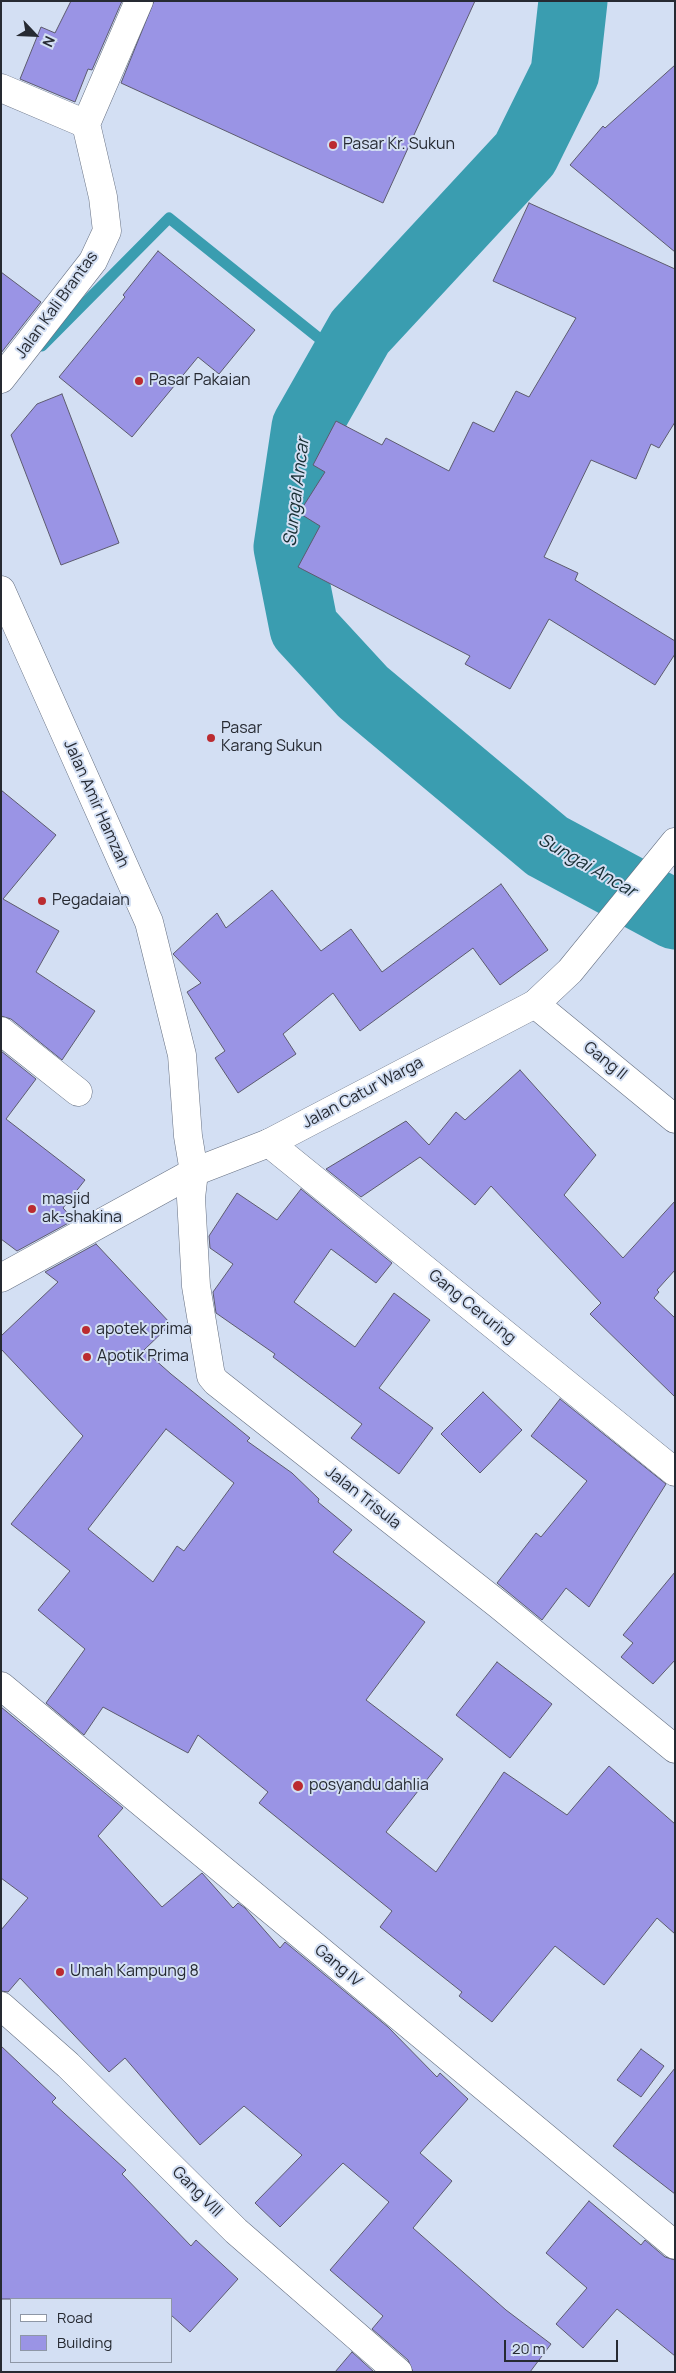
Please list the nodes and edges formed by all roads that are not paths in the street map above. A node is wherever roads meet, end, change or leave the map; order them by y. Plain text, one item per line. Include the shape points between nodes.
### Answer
1 (139, 1) edge
2 (1, 88) edge
3 (86, 124) junction
4 (1, 379) edge
5 (1, 590) edge
6 (675, 842) edge
7 (534, 1004) junction
8 (1, 1031) edge
9 (78, 1092) dead end
10 (675, 1119) edge
11 (268, 1143) junction
12 (194, 1172) junction
13 (1, 1278) edge
14 (675, 1472) edge
15 (1, 1686) edge
16 (675, 1749) edge
17 (1, 2006) edge
18 (675, 2245) edge
19 (398, 2372) edge

1 - 3 street
2 - 3 street
3 - 4 street, Jalan Kali Brantas via 103,197 107,231 93,261
5 - 12 street, Jalan Amir Hamzah via 149,922 182,1055
6 - 7 street, Jalan Catur Warga via 570,970
7 - 10 street, Gang II
7 - 11 street, Jalan Catur Warga
8 - 9 street
11 - 12 street, Jalan Catur Warga
11 - 14 street, Gang Ceruring
12 - 13 street, Jalan Catur Warga
12 - 16 street, Jalan Trisula via 191,1198 196,1286 210,1371 216,1382 499,1604
15 - 18 street, Gang IV
17 - 19 street, Gang VIII via 68,2065 236,2231

